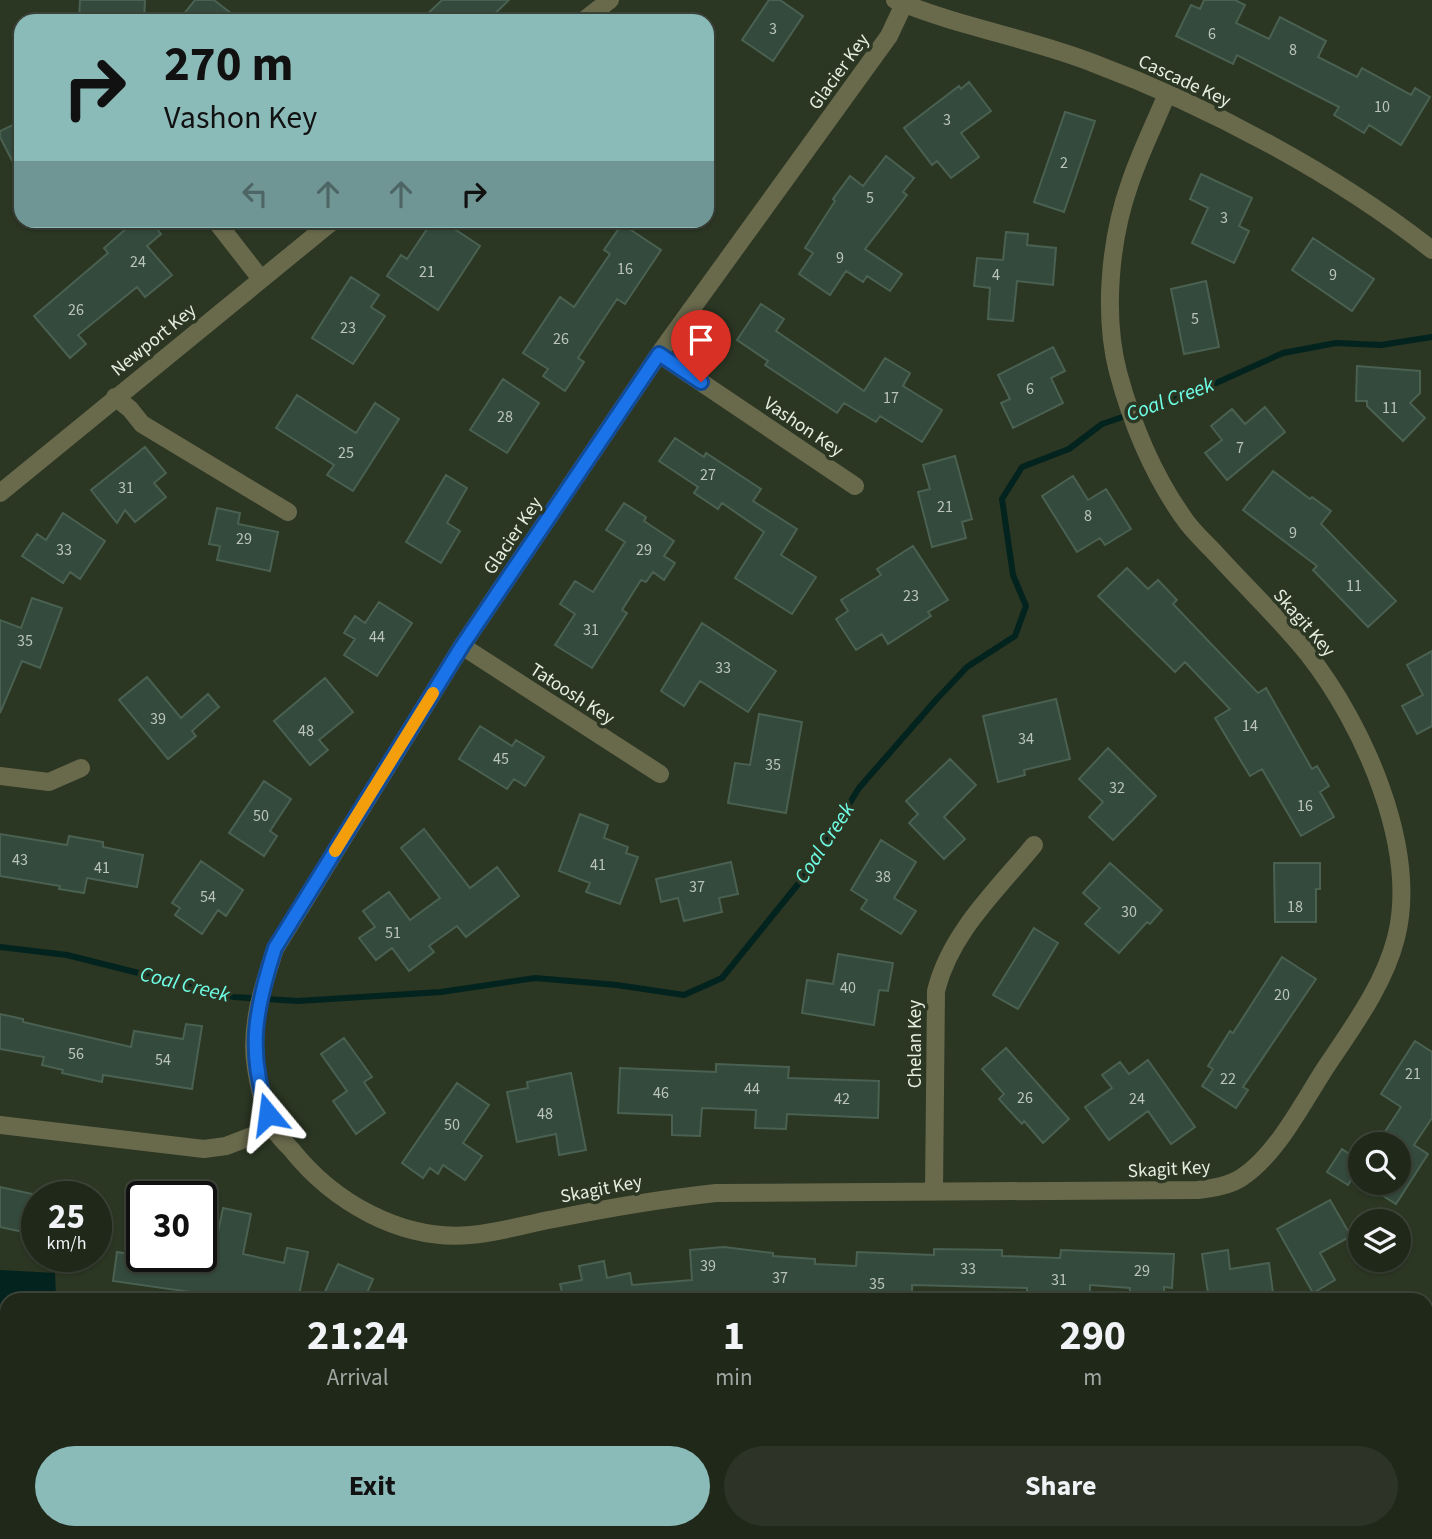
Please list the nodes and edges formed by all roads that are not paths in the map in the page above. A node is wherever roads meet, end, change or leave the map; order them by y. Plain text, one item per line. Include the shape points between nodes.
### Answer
1 (900, 2) edge
2 (1167, 94) junction
3 (221, 228) edge
4 (324, 228) edge
5 (1432, 250) edge
6 (261, 279) junction
7 (659, 354) junction
8 (115, 397) junction
9 (855, 486) dead end
10 (0, 493) edge
11 (288, 512) dead end
12 (462, 646) junction
13 (81, 768) dead end
14 (660, 774) dead end
15 (0, 776) edge
16 (1034, 845) dead end
17 (0, 1125) edge
18 (274, 1128) junction
19 (934, 1192) junction

1 - 2 street, Cascade Key via 1092,62
1 - 7 street, Glacier Key via 890,36
2 - 5 street, Cascade Key via 1268,142
2 - 19 street, Skagit Key via 1129,183 1117,230 1111,279 1118,370 1136,429 1162,486 1185,521 1307,653 1361,738 1402,864 1396,939 1383,974 1342,1044 1285,1131 1240,1178 1198,1191
3 - 6 street
4 - 6 street, Newport Key
6 - 8 street, Newport Key
7 - 9 street, Vashon Key
7 - 12 street, Glacier Key
8 - 10 street, Newport Key
8 - 11 street via 142,424
12 - 14 street, Tatoosh Key
12 - 18 street, Glacier Key via 275,948 256,1017 255,1066
13 - 15 street via 49,782
16 - 19 street, Chelan Key via 970,921 940,974 936,990
17 - 18 street via 204,1149
18 - 19 street, Skagit Key via 302,1163 335,1193 388,1222 429,1234 471,1235 650,1200 716,1193

